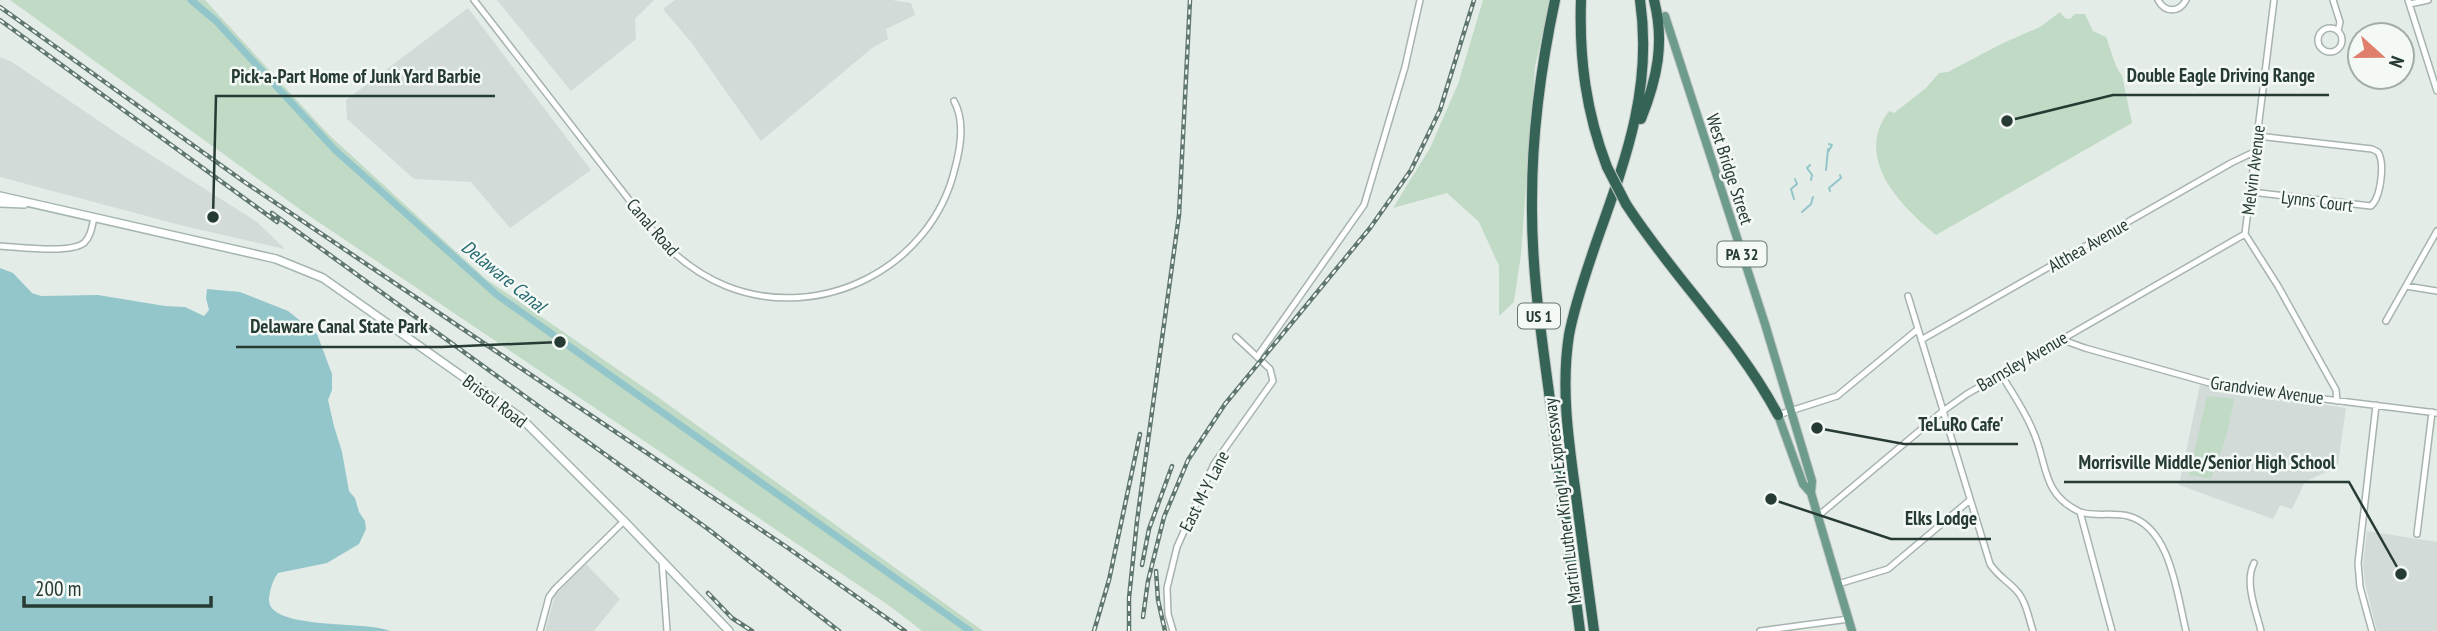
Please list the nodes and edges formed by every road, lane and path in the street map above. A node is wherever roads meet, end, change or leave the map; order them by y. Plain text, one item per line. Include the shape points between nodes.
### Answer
1 (474, 0) edge
2 (1420, 0) edge
3 (1555, 0) edge
4 (1581, 0) edge
5 (1640, 0) edge
6 (1654, 0) edge
7 (1660, 0) edge
8 (2158, 0) edge
9 (2186, 0) edge
10 (2274, 0) edge
11 (2333, 0) edge
12 (2428, 0) edge
13 (2409, 2) edge
14 (1665, 16) joint
15 (2338, 32) junction
16 (2434, 73) edge
17 (2437, 91) edge
18 (954, 101) dead end
19 (2258, 136) junction
20 (2256, 151) junction
21 (1623, 166) junction
22 (2251, 192) junction
23 (1, 198) edge
24 (94, 217) junction
25 (2437, 231) edge
26 (2245, 234) junction
27 (0, 246) edge
28 (2406, 286) junction
29 (2437, 291) edge
30 (1908, 296) dead end
31 (2386, 321) dead end
32 (1918, 329) junction
33 (1236, 337) dead end
34 (2060, 339) junction
35 (1921, 340) junction
36 (1257, 357) junction
37 (2001, 374) junction
38 (2337, 401) junction
39 (2376, 405) junction
40 (1791, 411) junction
41 (1943, 411) junction
42 (2434, 412) edge
43 (1778, 415) junction
44 (1811, 493) junction
45 (1970, 499) junction
46 (2080, 512) junction
47 (1818, 516) junction
48 (624, 521) junction
49 (2417, 534) dead end
50 (662, 561) junction
51 (2254, 563) dead end
52 (1839, 584) junction
53 (1849, 619) junction
54 (540, 631) edge
55 (667, 631) edge
56 (729, 631) edge
57 (1173, 631) edge
58 (1580, 631) edge
59 (1594, 631) edge
60 (1760, 631) edge
61 (1852, 631) edge
62 (2032, 631) edge
63 (2112, 631) edge
64 (2186, 631) edge
65 (2262, 631) edge
66 (2372, 631) edge

1 - 18 street, Canal Road via 661,241 710,279 753,295 790,298 834,292 877,275 909,250 936,216 954,172 961,125
2 - 36 street via 1364,205
3 - 58 highway, Martin Luther King Jr. Expressway / US 1 via 1536,109 1532,236
4 - 43 highway, bridge via 1586,96 1607,167 1646,234 1739,351
5 - 21 highway, Martin Luther King Jr. Expressway / US 1 via 1642,89
6 - 21 highway via 1660,29 1658,68
7 - 14 highway
8 - 9 street via 2171,10 2181,8
10 - 19 street, Melvin Avenue
11 - 15 street via 2340,22
12 - 13 street
13 - 16 street
14 - 40 main road, West Bridge Street / PA 32
15 - 15 street via 2340,48 2333,52 2322,49 2320,34 2329,28
16 - 17 street
19 - 20 street, Melvin Avenue
19 - 22 street, Lynns Court via 2372,149 2382,159 2377,197 2371,206
20 - 22 street, Melvin Avenue
20 - 35 street, Althea Avenue
21 - 59 highway, Martin Luther King Jr. Expressway / US 1 via 1577,302 1565,372 1569,443
22 - 26 street, Melvin Avenue
23 - 24 main road, Bristol Road
24 - 27 street via 90,235 75,247
24 - 48 main road, Bristol Road via 276,259 323,278 520,417
25 - 28 street
26 - 34 street, Barnsley Avenue
26 - 38 street, Melvin Avenue via 2317,355
28 - 29 street
28 - 31 street
30 - 32 street
32 - 35 street
32 - 40 street via 1837,396
33 - 36 street, East M-Y Lane
34 - 37 street, Barnsley Avenue
34 - 38 street, Grandview Avenue via 2221,386
35 - 41 street
36 - 57 street, East M-Y Lane via 1272,372 1273,381 1214,464 1177,547 1167,588
37 - 41 street, Barnsley Avenue
37 - 46 street via 2032,428 2050,486 2063,503
38 - 39 street, Grandview Avenue
39 - 42 street, Grandview Avenue
39 - 66 street via 2358,563
40 - 43 street
40 - 44 main road, West Bridge Street / PA 32 via 1812,481
41 - 45 street
41 - 47 street, Barnsley Avenue
42 - 49 street
43 - 44 main road, West Bridge Street / PA 32 via 1803,484
44 - 47 main road, West Bridge Street / PA 32
45 - 52 street via 1888,569
45 - 62 street via 1990,564 2021,597
46 - 63 street
46 - 64 street via 2131,517 2156,534 2166,554
47 - 52 main road, West Bridge Street / PA 32
48 - 50 main road, Bristol Road
48 - 54 street via 555,589
50 - 55 street
50 - 56 main road, Bristol Road
51 - 65 street via 2249,583
52 - 53 main road, West Bridge Street / PA 32
53 - 60 street
53 - 61 main road, West Bridge Street / PA 32

